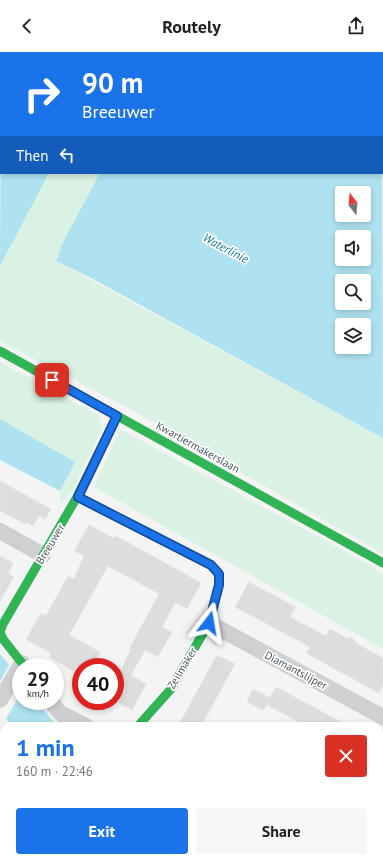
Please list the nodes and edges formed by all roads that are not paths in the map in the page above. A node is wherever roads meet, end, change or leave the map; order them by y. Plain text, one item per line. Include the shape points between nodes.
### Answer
1 (0, 352) edge
2 (117, 416) junction
3 (78, 497) junction
4 (0, 531) edge
5 (43, 555) junction
6 (383, 563) edge
7 (209, 623) junction
8 (18, 658) edge
9 (12, 682) edge
10 (0, 700) edge
11 (58, 710) edge
12 (383, 716) edge
13 (78, 722) edge
14 (142, 722) edge

1 - 2 street, Kwartiermakerslaan
2 - 3 street, Breeuwer
2 - 6 street, Kwartiermakerslaan
3 - 5 street, Breeuwer
3 - 7 street, Zeilmaker via 211,565 219,574 219,585
4 - 5 street
5 - 8 street, Breeuwer via 0,632
7 - 12 street, Diamantslijper
7 - 14 street, Zeilmaker via 171,689
9 - 10 street
11 - 13 street

